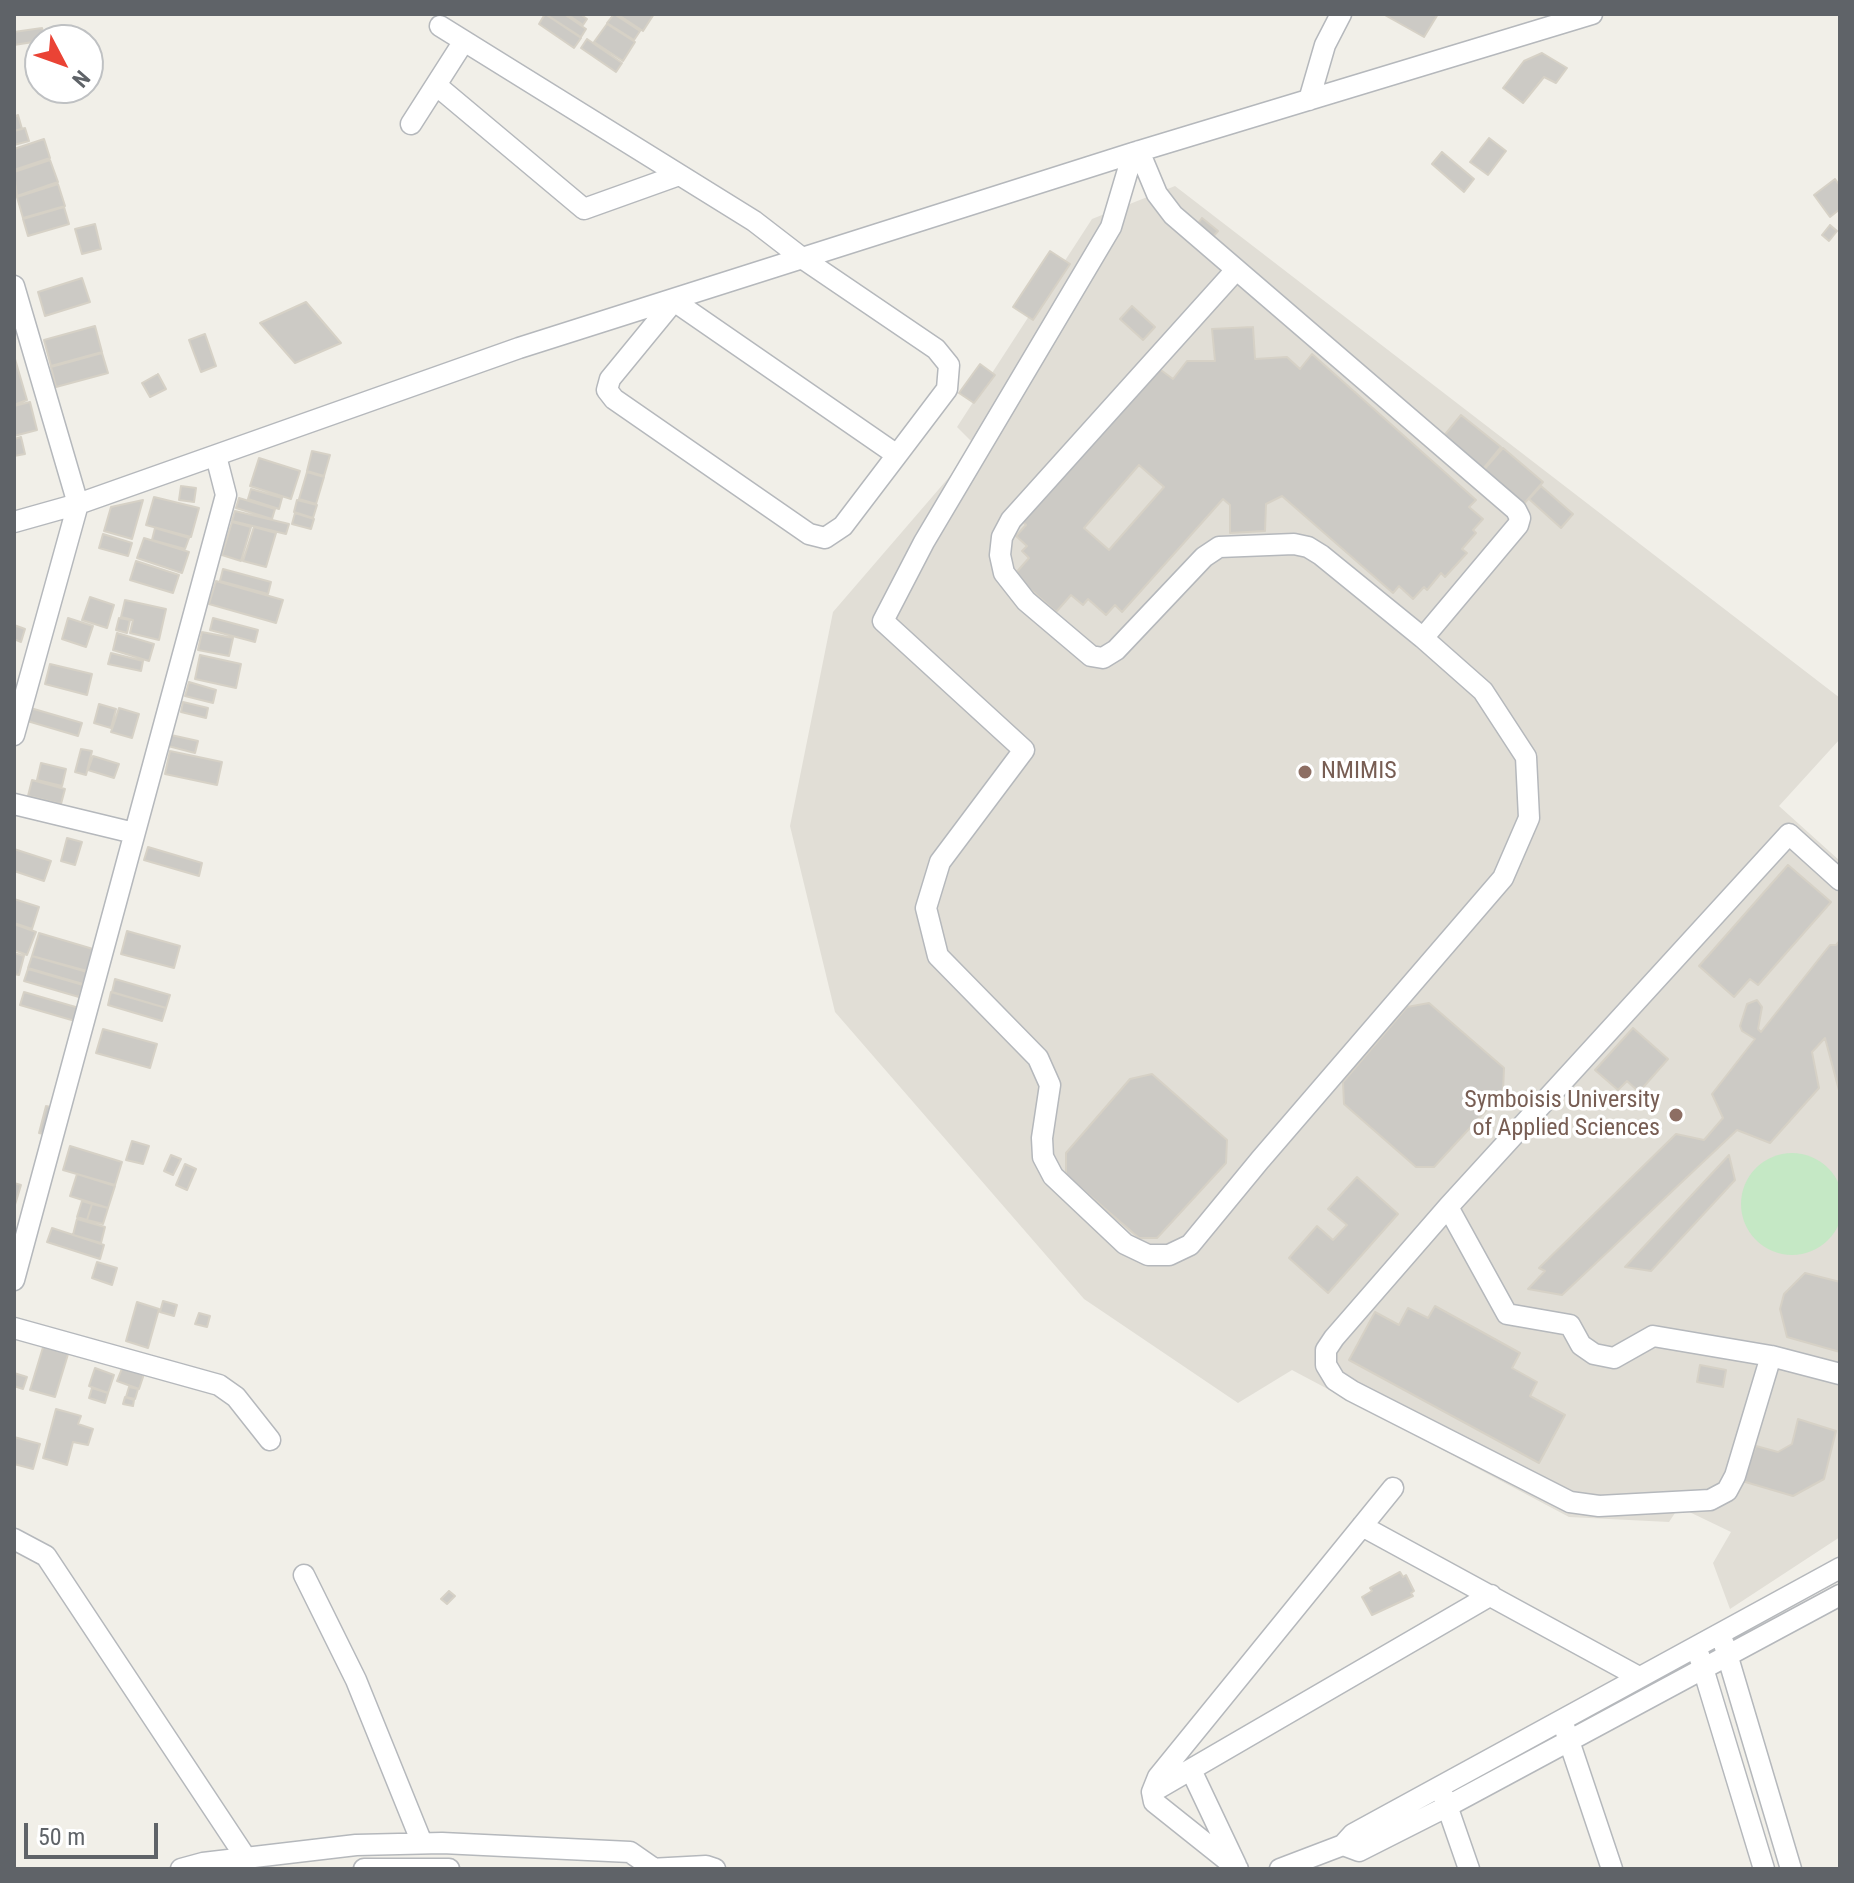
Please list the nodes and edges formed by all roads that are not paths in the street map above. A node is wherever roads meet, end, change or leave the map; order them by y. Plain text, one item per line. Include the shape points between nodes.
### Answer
1 (1341, 14) edge
2 (1592, 14) edge
3 (440, 26) dead end
4 (464, 41) junction
5 (436, 85) junction
6 (1309, 100) junction
7 (411, 124) dead end
8 (1136, 152) junction
9 (679, 175) junction
10 (802, 258) junction
11 (1236, 270) junction
12 (14, 286) edge
13 (674, 301) junction
14 (897, 455) junction
15 (216, 456) junction
16 (78, 504) junction
17 (14, 522) edge
18 (1423, 638) junction
19 (14, 735) edge
20 (14, 804) edge
21 (134, 833) junction
22 (1840, 880) edge
23 (1448, 1207) junction
24 (14, 1280) edge
25 (14, 1328) edge
26 (1771, 1356) junction
27 (1840, 1374) edge
28 (270, 1440) dead end
29 (1393, 1488) dead end
30 (1362, 1526) junction
31 (14, 1539) edge
32 (1840, 1568) edge
33 (304, 1575) dead end
34 (1491, 1595) junction
35 (1840, 1595) edge
36 (1720, 1633) junction
37 (1696, 1647) junction
38 (1728, 1654) junction
39 (1702, 1667) junction
40 (1639, 1677) junction
41 (1565, 1730) junction
42 (1191, 1770) junction
43 (1438, 1787) junction
44 (1152, 1792) junction
45 (1448, 1806) junction
46 (422, 1843) junction
47 (1355, 1855) edge
48 (246, 1858) junction
49 (415, 1868) edge
50 (652, 1868) edge
51 (181, 1869) edge
52 (364, 1869) edge
53 (449, 1869) edge
54 (715, 1869) edge
55 (1238, 1869) edge
56 (1280, 1869) edge
57 (1469, 1869) edge
58 (1612, 1869) edge
59 (1764, 1869) edge
60 (1791, 1869) edge

1 - 6 street via 1325,45
2 - 6 street
3 - 4 street
4 - 5 street
4 - 9 street
5 - 7 street
5 - 9 street via 584,209
6 - 8 street
8 - 10 street
8 - 11 street via 1163,203
8 - 18 street via 1111,227 924,542 883,621 1024,750 940,862 926,908 938,956 1038,1058 1050,1085 1042,1138 1043,1157 1053,1176 1125,1244 1148,1255 1169,1255 1190,1245 1503,878 1529,818 1526,757 1483,691
9 - 10 street
10 - 13 street
10 - 14 street via 936,349 949,365 947,389
11 - 18 street via 1516,510 1518,525
11 - 18 street via 1011,520 1002,537 1004,573 1026,601 1091,656 1103,658 1219,547 1294,544 1321,555
12 - 16 street
13 - 14 street
13 - 14 street via 610,379 607,390 809,534 825,538 843,526
13 - 15 street via 519,348
15 - 16 street
15 - 21 street via 226,495
16 - 17 street
16 - 19 street
20 - 21 street
21 - 24 street
22 - 23 street via 1789,834
23 - 26 street via 1507,1314 1570,1325 1581,1345 1614,1358 1653,1336
23 - 26 street via 1334,1338 1326,1350 1326,1365 1335,1380 1352,1391 1570,1502 1599,1506 1710,1500 1727,1491
25 - 28 street via 219,1385 236,1397
26 - 27 street
29 - 30 street
30 - 34 street
30 - 44 street via 1158,1777
31 - 48 street via 46,1556
32 - 36 street
33 - 46 street via 361,1692
34 - 40 street
34 - 42 street
35 - 38 street
36 - 37 street
36 - 38 street
37 - 39 street
37 - 40 street
38 - 39 street
38 - 60 street
39 - 41 street
39 - 59 street
40 - 41 street
41 - 43 street
41 - 45 street
41 - 58 street
42 - 44 street
42 - 55 street
43 - 45 street
43 - 47 street via 1353,1834
44 - 55 street via 1154,1802
45 - 47 street
45 - 57 street
46 - 48 street
46 - 50 street via 630,1852
47 - 56 street
48 - 51 street
49 - 52 street
49 - 53 street
50 - 54 street

